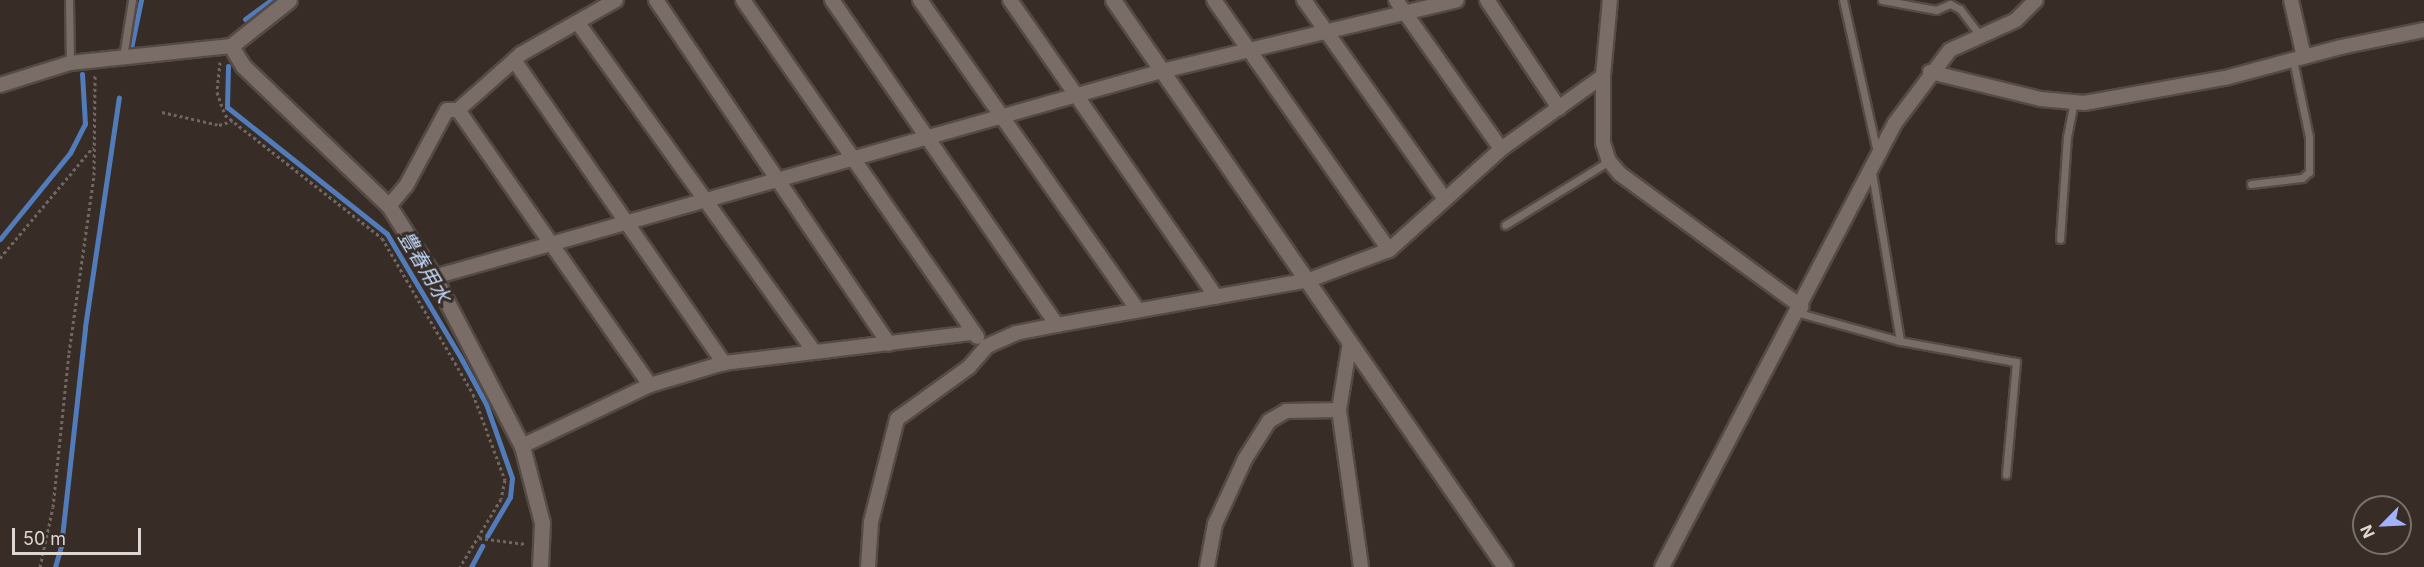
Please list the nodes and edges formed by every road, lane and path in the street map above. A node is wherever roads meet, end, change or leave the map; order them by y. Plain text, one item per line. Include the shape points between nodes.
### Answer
1 (69, 0) edge
2 (132, 0) edge
3 (289, 0) edge
4 (616, 0) edge
5 (657, 0) edge
6 (743, 0) edge
7 (832, 0) edge
8 (920, 0) edge
9 (1010, 0) edge
10 (1113, 0) edge
11 (1214, 0) edge
12 (1304, 0) edge
13 (1396, 0) edge
14 (1457, 0) edge
15 (1487, 0) edge
16 (1610, 0) edge
17 (1843, 0) edge
18 (1882, 0) edge
19 (2036, 0) edge
20 (2291, 0) edge
21 (1950, 2) edge
22 (1405, 12) junction
23 (578, 23) junction
24 (1325, 30) junction
25 (2424, 30) edge
26 (1980, 37) junction
27 (231, 46) junction
28 (1249, 49) junction
29 (123, 57) junction
30 (2299, 58) junction
31 (220, 59) dead end
32 (95, 60) junction
33 (514, 60) junction
34 (70, 63) junction
35 (1162, 71) junction
36 (1930, 72) junction
37 (1603, 76) junction
38 (0, 85) edge
39 (1076, 95) junction
40 (2074, 102) junction
41 (1559, 108) junction
42 (459, 110) junction
43 (162, 112) dead end
44 (1002, 117) junction
45 (232, 121) junction
46 (927, 139) junction
47 (95, 146) junction
48 (1501, 149) junction
49 (1878, 157) junction
50 (853, 160) junction
51 (1609, 161) junction
52 (1872, 171) junction
53 (778, 180) junction
54 (2250, 184) dead end
55 (1444, 198) junction
56 (706, 200) junction
57 (389, 206) junction
58 (627, 223) junction
59 (1505, 225) dead end
60 (2060, 239) dead end
61 (553, 245) junction
62 (1389, 250) junction
63 (0, 258) edge
64 (434, 277) junction
65 (1309, 280) junction
66 (1216, 296) junction
67 (1137, 309) junction
68 (1800, 310) junction
69 (1057, 325) junction
70 (972, 333) junction
71 (1900, 341) junction
72 (1350, 342) junction
73 (889, 344) junction
74 (987, 346) junction
75 (813, 350) junction
76 (724, 363) junction
77 (650, 385) junction
78 (1339, 410) junction
79 (522, 446) junction
80 (2006, 475) dead end
81 (478, 538) junction
82 (542, 546) junction
83 (40, 567) edge
84 (460, 567) edge
85 (540, 567) edge
86 (868, 567) edge
87 (1207, 567) edge
88 (1360, 567) edge
89 (1505, 567) edge
90 (1662, 567) edge

1 - 34 lane
2 - 29 lane
3 - 27 street
4 - 23 street
5 - 53 street
6 - 50 street
7 - 46 street
8 - 44 street
9 - 39 street
10 - 35 street
11 - 28 street
12 - 24 street
13 - 22 street
14 - 22 street
15 - 41 street
16 - 37 street
17 - 49 lane
18 - 21 lane via 1936,10
19 - 26 street via 2016,21
20 - 30 street
21 - 26 lane via 1960,9
22 - 24 street
22 - 48 street
23 - 33 street
23 - 56 street
24 - 28 street
24 - 55 street
25 - 30 street
26 - 36 street via 1950,50
27 - 29 street
27 - 57 street via 243,66
28 - 35 street
28 - 62 street
29 - 32 street
30 - 40 street via 2225,78
30 - 54 lane via 2309,137 2308,172 2302,178
31 - 45 path via 219,102
32 - 34 street
32 - 47 path
33 - 42 street
33 - 58 street
34 - 38 street
35 - 39 street
35 - 65 street
36 - 40 street via 2041,99
36 - 49 street via 1895,123
37 - 41 street
37 - 51 street via 1603,143
39 - 44 street
39 - 66 street
40 - 60 lane via 2067,137
41 - 48 street
42 - 57 street via 447,110 406,186
42 - 61 street
43 - 45 path via 219,125
44 - 46 street
44 - 67 street
45 - 81 path via 382,238 410,283 473,394 505,480 501,499
46 - 50 street
46 - 69 street
47 - 63 path
47 - 83 path via 53,507
48 - 55 street
49 - 52 street
50 - 53 street
50 - 70 street
51 - 59 lane
51 - 68 street via 1620,174
52 - 68 street
52 - 71 lane
53 - 56 street
53 - 73 street
55 - 62 street
56 - 58 street
56 - 75 street
57 - 64 street
58 - 61 street
58 - 76 street
61 - 64 street
61 - 77 street
62 - 65 street
64 - 79 street
65 - 66 street
65 - 72 street
66 - 67 street
67 - 69 street
68 - 71 lane
68 - 90 street
69 - 74 street via 1016,333
70 - 73 street
70 - 74 street
71 - 80 lane via 2016,362
72 - 78 street
72 - 89 street
73 - 75 street
74 - 86 street via 969,367 897,419 871,522
75 - 76 street
76 - 77 street
77 - 79 street
78 - 87 street via 1286,411 1269,421 1245,459 1215,524
78 - 88 street
79 - 82 street via 537,490
81 - 82 path
81 - 84 path
82 - 85 street

